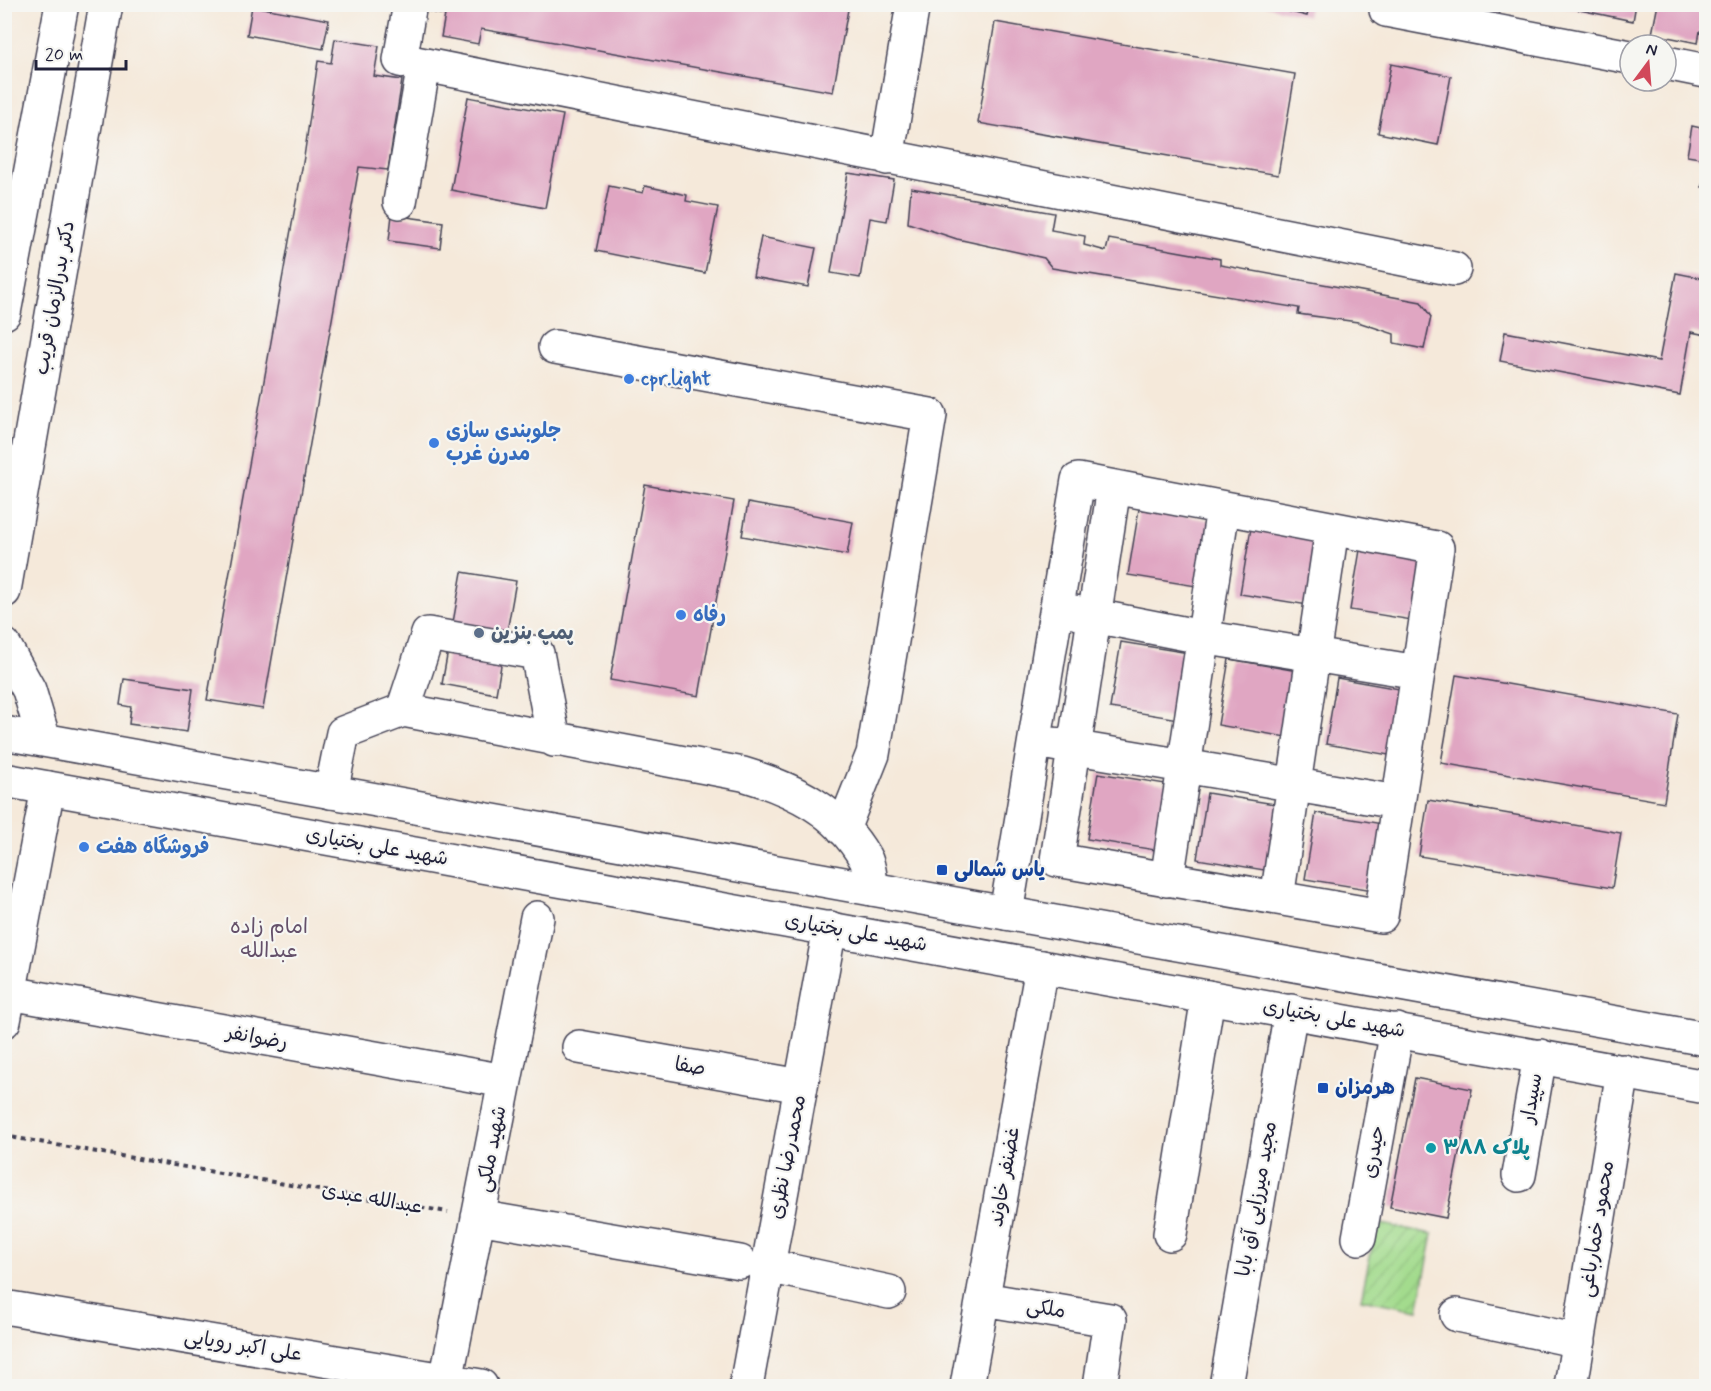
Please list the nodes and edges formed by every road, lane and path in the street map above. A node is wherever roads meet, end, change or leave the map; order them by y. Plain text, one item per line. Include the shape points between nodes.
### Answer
1 (62, 4) edge
2 (106, 4) edge
3 (410, 4) edge
4 (913, 4) edge
5 (1388, 4) edge
6 (1618, 55) edge
7 (424, 65) junction
8 (1678, 65) edge
9 (1707, 71) edge
10 (887, 158) junction
11 (400, 202) dead end
12 (1454, 269) dead end
13 (4, 313) edge
14 (555, 348) dead end
15 (1114, 487) junction
16 (1223, 508) junction
17 (1332, 529) junction
18 (4, 591) edge
19 (1057, 609) junction
20 (1094, 616) junction
21 (1202, 637) junction
22 (4, 645) edge
23 (1313, 655) junction
24 (1418, 672) junction
25 (403, 710) junction
26 (4, 733) edge
27 (44, 740) junction
28 (554, 740) junction
29 (1034, 741) junction
30 (1074, 748) junction
31 (1183, 768) junction
32 (4, 780) edge
33 (1294, 786) junction
34 (48, 788) junction
35 (331, 792) junction
36 (1397, 802) junction
37 (843, 829) junction
38 (1167, 880) junction
39 (872, 889) junction
40 (1277, 898) junction
41 (1006, 913) junction
42 (537, 918) dead end
43 (830, 928) junction
44 (1042, 967) junction
45 (1209, 997) junction
46 (6, 1002) edge
47 (1291, 1011) junction
48 (1632, 1025) junction
49 (1397, 1030) junction
50 (1707, 1039) edge
51 (579, 1047) dead end
52 (1540, 1056) junction
53 (1623, 1071) junction
54 (505, 1081) junction
55 (801, 1086) junction
56 (1707, 1086) edge
57 (4, 1136) edge
58 (1519, 1175) dead end
59 (478, 1217) junction
60 (1170, 1234) dead end
61 (1359, 1238) dead end
62 (754, 1264) junction
63 (889, 1292) dead end
64 (983, 1299) junction
65 (4, 1306) edge
66 (1457, 1315) dead end
67 (1579, 1341) junction
68 (445, 1383) edge
69 (481, 1386) edge
70 (746, 1386) edge
71 (967, 1386) edge
72 (1100, 1386) edge
73 (1226, 1386) edge
74 (1571, 1386) edge

1 - 13 street
2 - 18 street, دکتر بدرالزمان قریب
3 - 7 street via 400,60
4 - 10 street
5 - 6 street via 1386,10
7 - 10 street
7 - 11 street
8 - 9 street
10 - 12 street
14 - 37 street via 930,415 873,754
15 - 16 street
15 - 19 street via 1078,480
15 - 20 street
16 - 17 street
16 - 21 street
17 - 23 street
17 - 24 street via 1437,548
19 - 20 street
19 - 29 street
20 - 21 street
20 - 30 street
21 - 23 street
21 - 31 street
22 - 27 street via 29,690
23 - 24 street
23 - 33 street
24 - 36 street
25 - 28 street
25 - 28 street via 428,634 537,653
25 - 35 street via 343,733
26 - 27 street
27 - 35 street
28 - 37 street via 743,774 782,786 817,804
29 - 30 street
29 - 41 street
30 - 31 street
30 - 38 street via 1057,860
31 - 33 street
31 - 38 street
32 - 34 street, شهید علی بختیاری
33 - 36 street
33 - 40 street
34 - 43 street, شهید علی بختیاری
34 - 46 street
35 - 39 street
36 - 40 street via 1381,916
37 - 39 street via 866,859
38 - 40 street
39 - 41 street
41 - 48 street
42 - 54 street, شهید ملکی
43 - 44 street, شهید علی بختیاری
43 - 55 street, محمدرضا نظری
44 - 45 street, شهید علی بختیاری
44 - 64 street, غضنفر خاوند
45 - 47 street, شهید علی بختیاری
45 - 60 street
46 - 54 street, رضوانفر
47 - 49 street, شهید علی بختیاری
47 - 73 street, مجید میرزایی آق بابا
48 - 50 street
48 - 53 street, محمود خمارباغی
49 - 52 street, شهید علی بختیاری
49 - 61 street, حیدری
51 - 55 street, صفا
52 - 53 street, شهید علی بختیاری
52 - 58 street, سپیدار
53 - 56 street, شهید علی بختیاری
53 - 67 street, محمود خمارباغی
54 - 59 street, شهید ملکی
55 - 62 street, محمدرضا نظری
57 - 59 path, عبدالله عبدی
59 - 62 street
59 - 68 street, شهید ملکی
62 - 63 street
62 - 70 street, محمدرضا نظری
64 - 71 street, غضنفر خاوند
64 - 72 street, ملکی via 1110,1320
65 - 68 street, علی اکبر رویایی
66 - 67 street
67 - 74 street, محمود خمارباغی
68 - 69 street, علی اکبر رویایی

